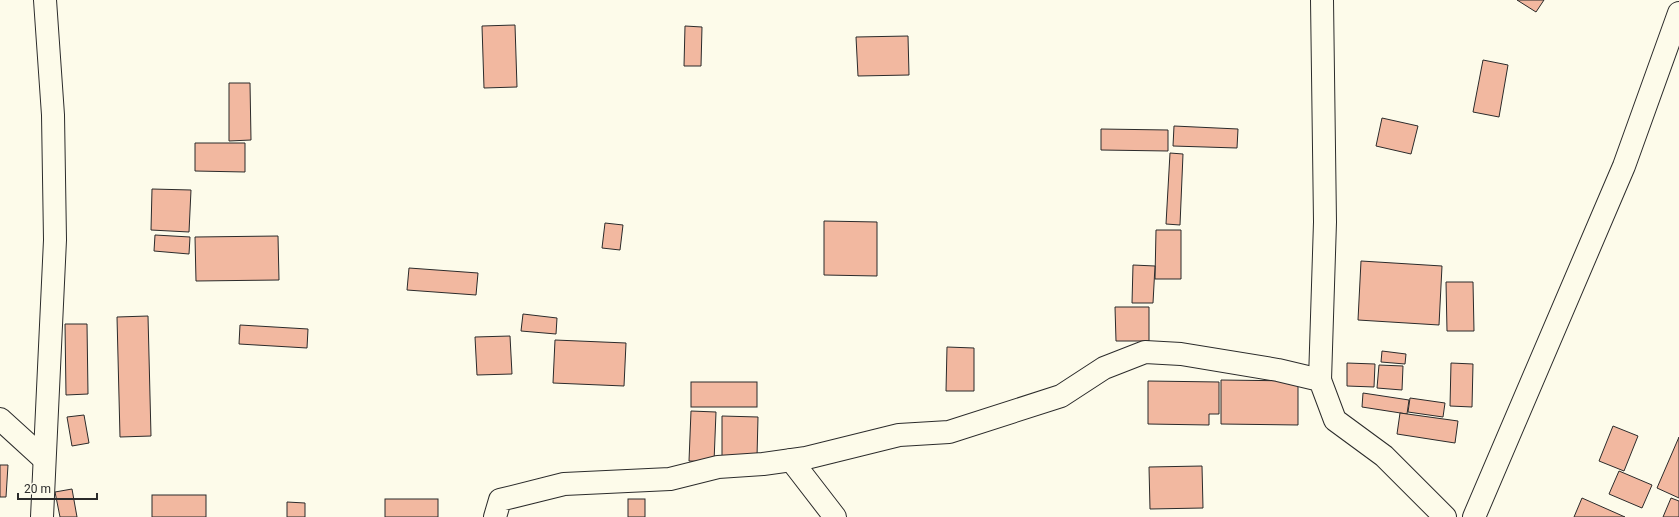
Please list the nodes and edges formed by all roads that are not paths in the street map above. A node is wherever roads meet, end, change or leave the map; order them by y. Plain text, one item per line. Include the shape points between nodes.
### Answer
1 (45, 0) edge
2 (1322, 0) edge
3 (1679, 13) edge
4 (1320, 380) junction
5 (0, 419) edge
6 (44, 459) junction
7 (791, 460) junction
8 (42, 517) edge
9 (495, 517) edge
10 (835, 517) edge
11 (1444, 517) edge
12 (1474, 517) edge

1 - 6 street via 53,115 55,240
2 - 4 street via 1325,222
3 - 12 street via 1624,166
4 - 7 street via 1278,370 1181,354 1145,352 1104,368 1061,396 949,432 899,435
4 - 11 street via 1334,420 1384,456
5 - 6 street
6 - 8 street
7 - 9 street via 718,466 670,479 564,484 500,500
7 - 10 street

